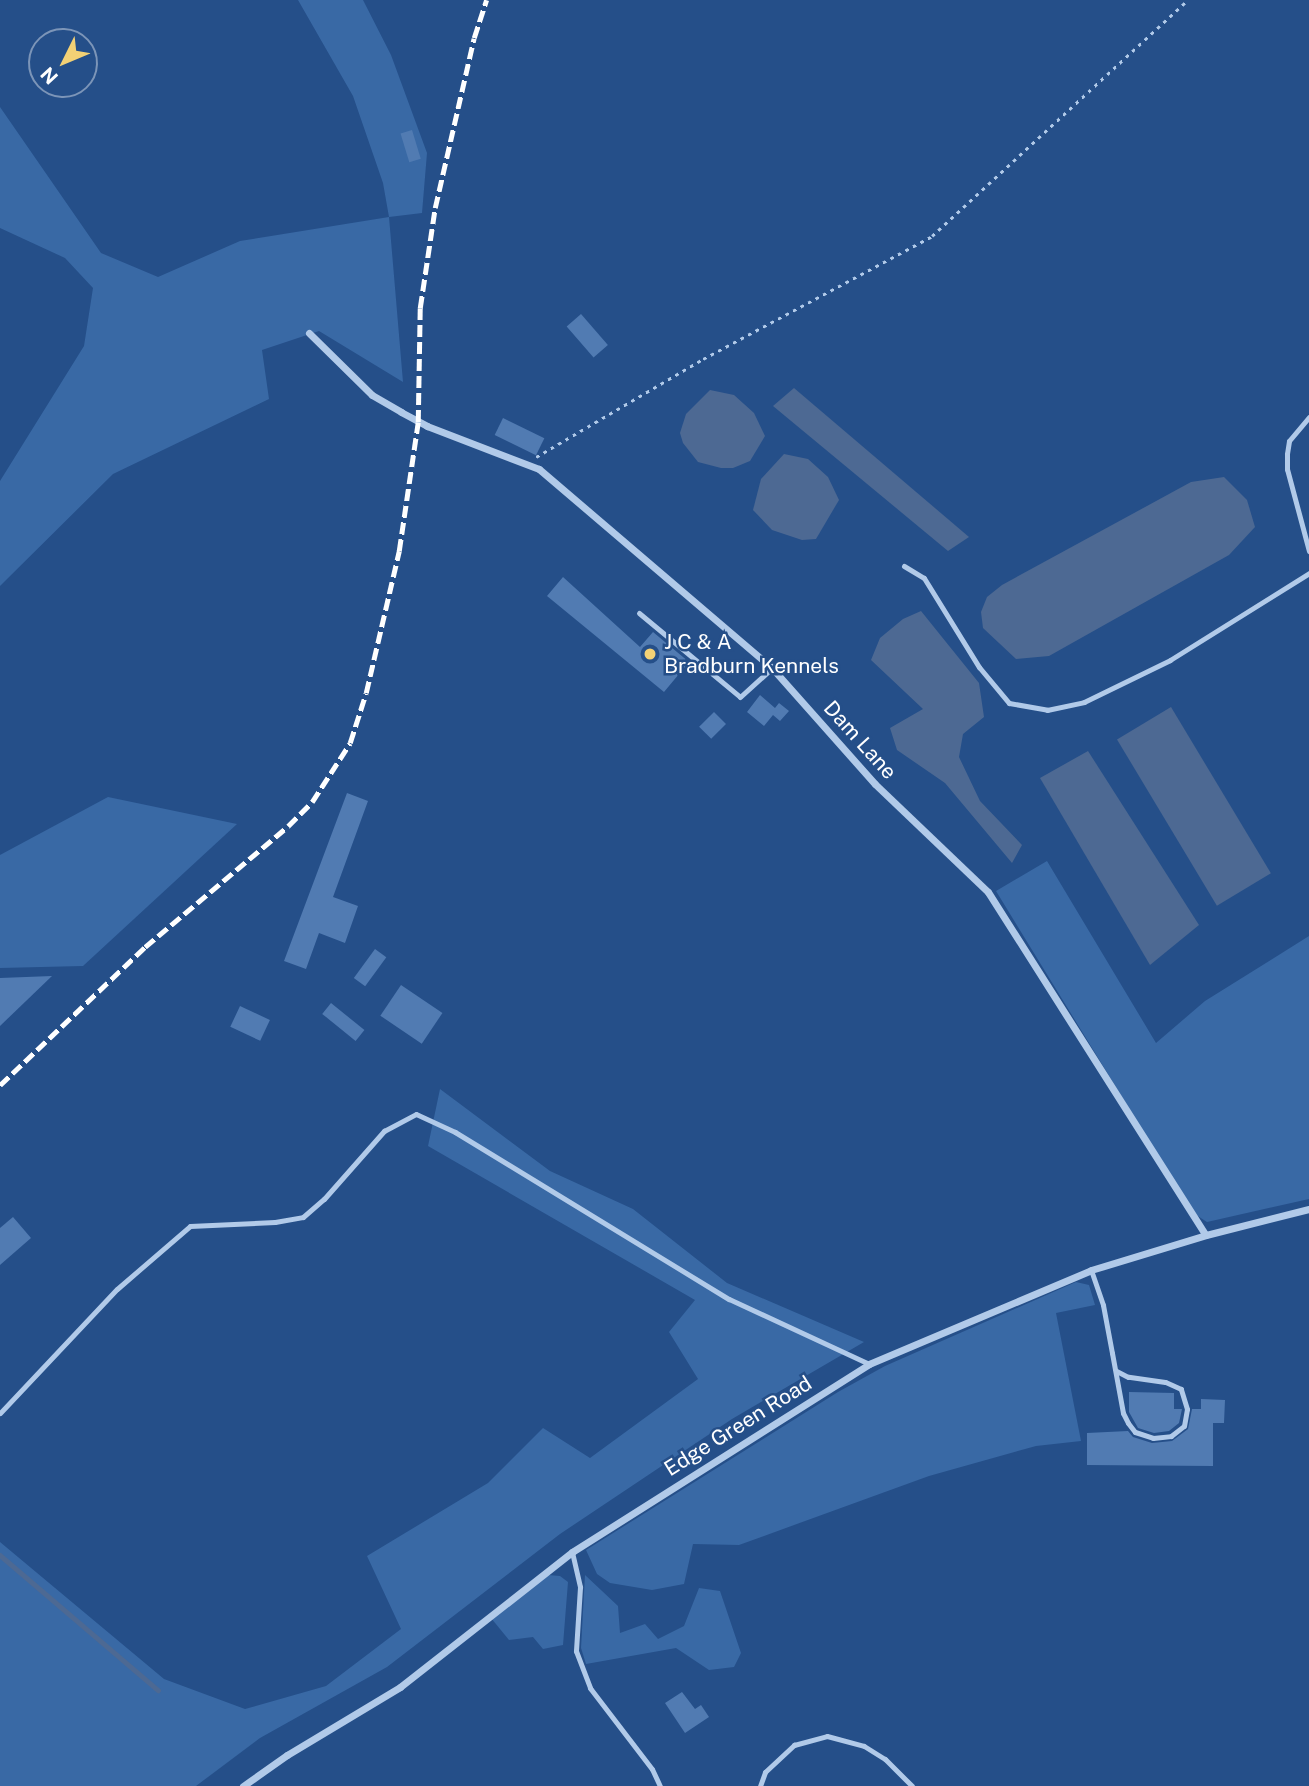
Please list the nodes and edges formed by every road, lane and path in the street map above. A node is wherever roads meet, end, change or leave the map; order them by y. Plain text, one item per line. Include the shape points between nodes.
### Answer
1 (1188, 0) edge
2 (309, 333) dead end
3 (1309, 417) edge
4 (526, 463) junction
5 (1309, 551) edge
6 (904, 566) dead end
7 (1309, 573) edge
8 (639, 613) dead end
9 (772, 668) junction
10 (1309, 1209) edge
11 (1206, 1235) junction
12 (1091, 1270) junction
13 (869, 1364) junction
14 (1116, 1371) junction
15 (0, 1413) edge
16 (572, 1552) junction
17 (243, 1786) edge
18 (660, 1786) edge
19 (760, 1786) edge
20 (912, 1786) edge

1 - 4 path via 932,236 703,359
2 - 4 street, Dam Lane via 343,370 391,407 427,426
3 - 5 lane via 1289,441 1286,453
4 - 9 street, Dam Lane via 539,469
6 - 7 lane via 924,578 979,667 1009,703 1047,710 1084,702 1170,660
8 - 9 lane via 740,697
9 - 11 street, Dam Lane via 875,784 988,892
10 - 11 street, Edge Green Road
11 - 12 street, Edge Green Road
12 - 13 street, Edge Green Road
12 - 14 lane
13 - 15 lane via 729,1299 455,1132 416,1114 384,1132 303,1217 190,1226 117,1289
13 - 16 street, Edge Green Road
14 - 14 lane via 1124,1413 1135,1432 1165,1437 1184,1426 1187,1409 1181,1389
16 - 17 street, Edge Green Road via 400,1688
16 - 18 lane via 580,1587 576,1651 590,1688
19 - 20 lane via 765,1772 794,1745 827,1736 864,1746

